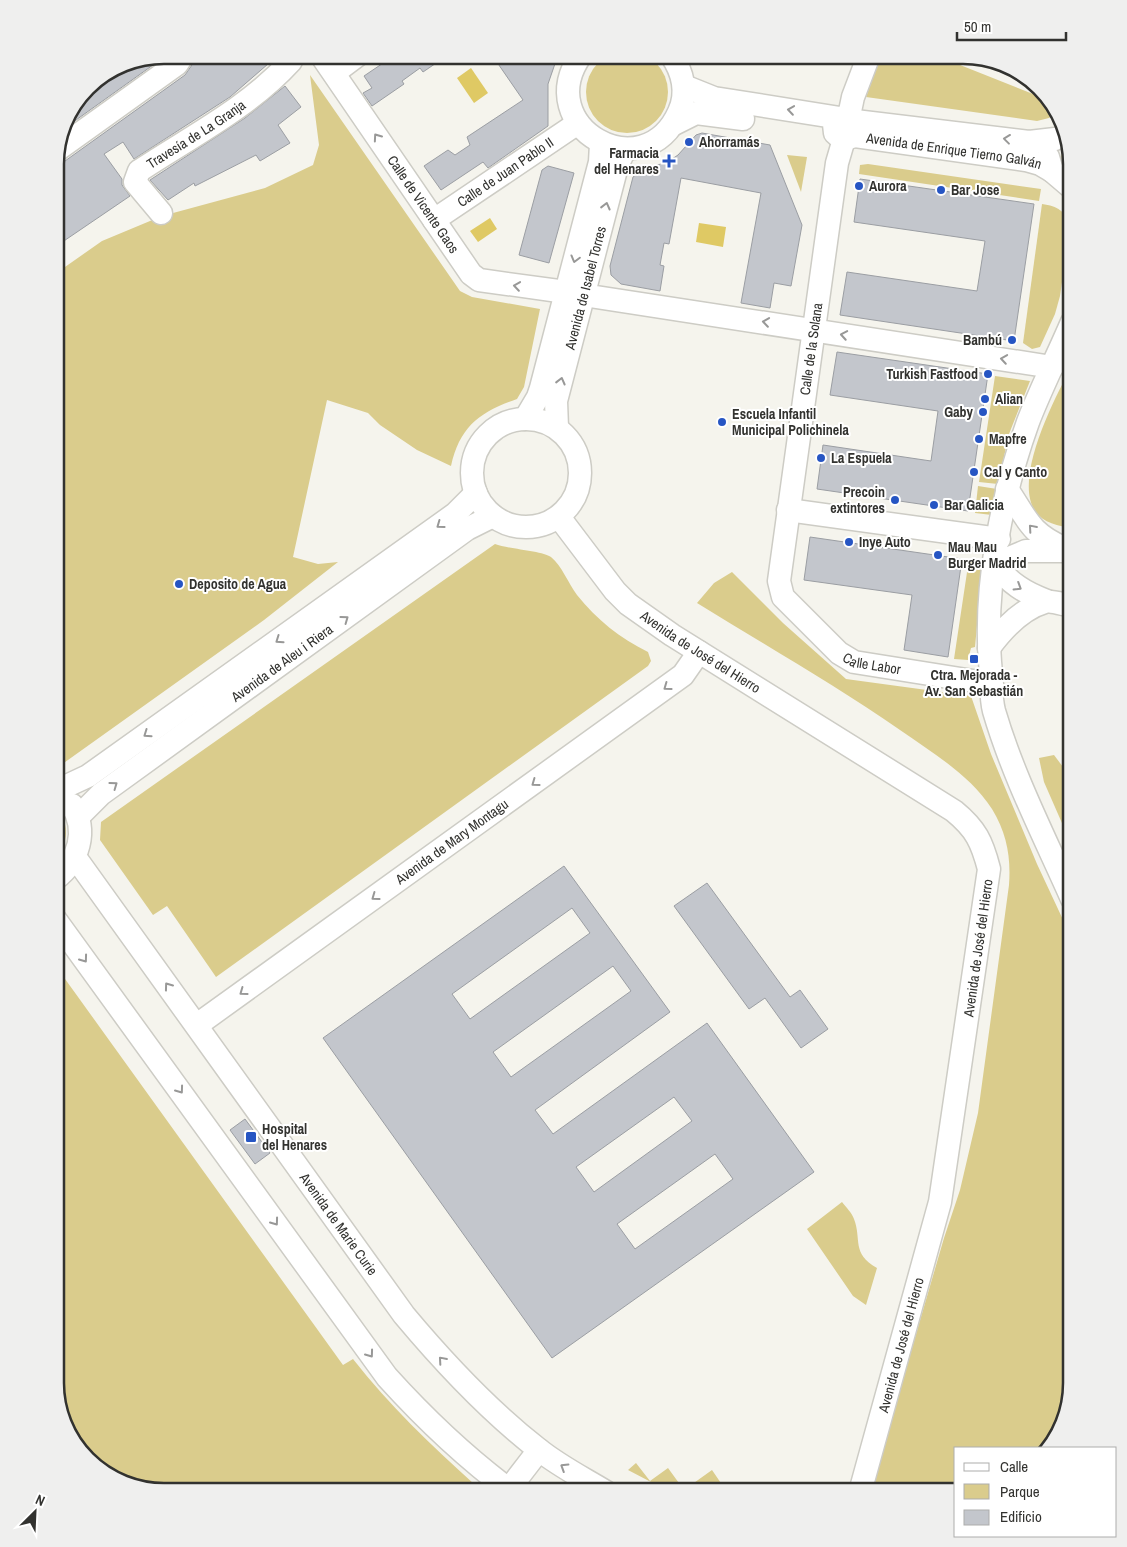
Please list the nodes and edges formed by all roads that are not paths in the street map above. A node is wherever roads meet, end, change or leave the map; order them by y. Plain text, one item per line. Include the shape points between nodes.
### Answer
1 (177, 64) edge
2 (289, 64) edge
3 (328, 64) edge
4 (574, 64) edge
5 (676, 64) edge
6 (866, 64) edge
7 (684, 86) junction
8 (578, 123) junction
9 (674, 124) junction
10 (846, 127) junction
11 (1059, 136) edge
12 (66, 143) edge
13 (601, 144) junction
14 (625, 149) junction
15 (1063, 177) edge
16 (1063, 179) edge
17 (161, 213) dead end
18 (434, 220) junction
19 (574, 294) junction
20 (814, 329) junction
21 (1063, 342) edge
22 (1052, 367) junction
23 (525, 419) junction
24 (557, 428) junction
25 (1007, 489) junction
26 (476, 492) junction
27 (788, 510) junction
28 (493, 516) junction
29 (559, 517) junction
30 (999, 540) junction
31 (1063, 547) edge
32 (1063, 551) edge
33 (994, 564) junction
34 (780, 590) joint
35 (1047, 601) junction
36 (1063, 604) edge
37 (989, 648) junction
38 (699, 652) junction
39 (992, 684) junction
40 (64, 787) edge
41 (64, 796) edge
42 (78, 817) junction
43 (75, 857) junction
44 (64, 872) edge
45 (1063, 878) edge
46 (64, 932) edge
47 (197, 1025) junction
48 (539, 1450) junction
49 (501, 1483) edge
50 (516, 1483) edge
51 (592, 1483) edge
52 (862, 1483) edge

1 - 12 street
2 - 17 street, Travesía de La Granja via 260,92 214,125 139,171 136,182
18 -> 3 street, Calle de Vicente Gaos
4 - 8 street via 568,94
5 - 7 street
6 - 10 street, Calle de la Solana
7 - 9 street via 682,106
10 -> 7 street, Avenida de Enrique Tierno Galván via 714,98
8 - 13 street
8 - 18 street, Calle de Juan Pablo II
9 - 10 street, Avenida de Enrique Tierno Galván via 696,113
9 - 14 street via 661,137 644,146
11 -> 10 street, Avenida de Enrique Tierno Galván via 1029,142
10 - 16 street, Avenida de Enrique Tierno Galván via 1026,160 1040,164
10 - 20 street, Calle de la Solana via 838,157
11 - 15 street via 1048,154
13 - 14 street
13 -> 19 street, Avenida de Isabel Torres
19 -> 14 street, Avenida de Isabel Torres
19 -> 18 street, Calle de Vicente Gaos via 479,280 471,274
20 -> 19 street, Calle de Vicente Gaos
19 - 23 street, Avenida de Isabel Torres via 538,397
24 -> 19 street, Avenida de Isabel Torres via 556,401
22 -> 20 street, Calle de Vicente Gaos
20 - 27 street, Calle de la Solana
21 - 22 street
22 - 25 street via 1028,422
23 - 24 street
23 - 26 street via 499,426 480,444 472,472
24 - 29 street via 574,447 581,472 573,502
25 - 30 street
31 -> 25 street via 1033,529
26 - 28 street
26 -> 40 street, Avenida de Aleu i Riera via 455,514 290,633 88,776
27 - 30 street
27 - 34 street, Calle de la Solana
28 - 29 street via 514,526 526,527
42 -> 28 street, Avenida de Aleu i Riera via 101,794 467,529
29 - 38 street, Avenida de José del Hierro via 599,573 628,604
30 - 33 street
32 - 33 street via 1026,551
33 -> 35 street via 1007,580 1032,596
33 - 37 street via 989,600
34 - 39 street, Calle Labor via 783,597 839,653 854,662
35 - 36 street
35 - 37 street via 1018,617 1001,631
37 - 39 street
38 -> 47 street, Avenida de Mary Montagu via 683,675
38 - 52 street, Avenida de José del Hierro via 954,811 972,825 983,846 989,869 940,1202
39 - 45 street via 994,711 1011,759
41 - 42 street
42 - 43 street via 79,844
43 - 44 street
47 -> 43 street, Avenida de Marie Curie
46 -> 49 street via 387,1377 424,1418
48 -> 47 street, Avenida de Marie Curie via 453,1373 404,1315
48 - 50 street
51 -> 48 street, Avenida de Marie Curie

